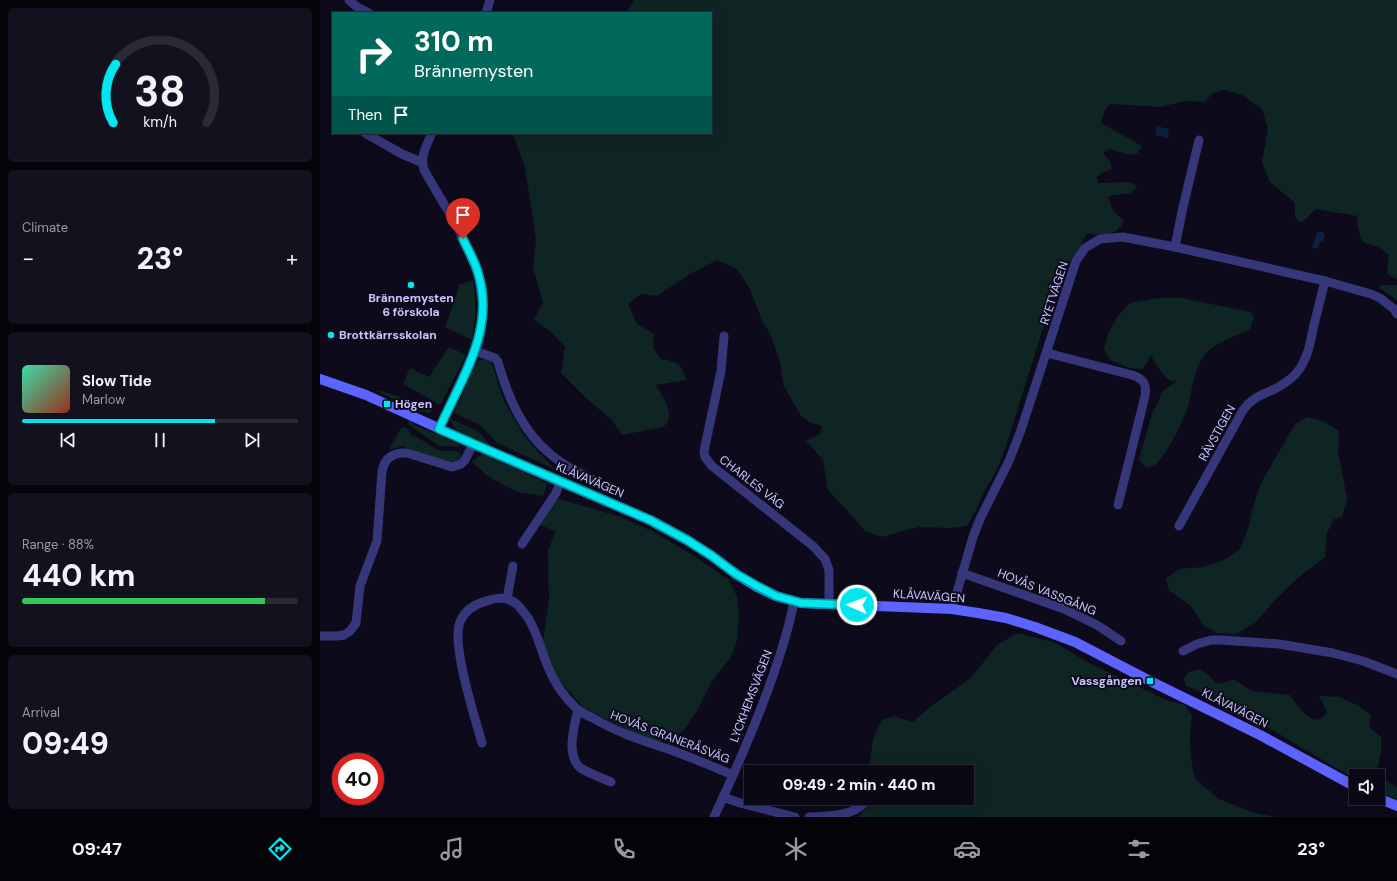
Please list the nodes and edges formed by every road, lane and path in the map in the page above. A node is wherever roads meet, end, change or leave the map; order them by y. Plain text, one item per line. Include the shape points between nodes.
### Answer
1 (349, 0) edge
2 (490, 0) edge
3 (367, 12) edge
4 (486, 12) edge
5 (367, 134) edge
6 (432, 134) edge
7 (1199, 140) dead end
8 (421, 162) junction
9 (1175, 247) junction
10 (1325, 281) junction
11 (1397, 314) edge
12 (724, 336) dead end
13 (475, 351) junction
14 (1047, 353) junction
15 (320, 379) edge
16 (439, 429) junction
17 (473, 444) junction
18 (560, 482) junction
19 (598, 482) dead end
20 (1118, 506) dead end
21 (1179, 526) dead end
22 (522, 544) dead end
23 (513, 566) dead end
24 (962, 573) junction
25 (507, 598) junction
26 (794, 601) junction
27 (829, 604) junction
28 (952, 609) junction
29 (320, 636) edge
30 (1121, 641) dead end
31 (1183, 651) dead end
32 (1397, 674) edge
33 (578, 710) junction
34 (482, 743) dead end
35 (733, 775) junction
36 (611, 782) dead end
37 (1349, 783) edge
38 (723, 797) junction
39 (1385, 801) edge
40 (864, 805) edge
41 (1397, 806) edge
42 (714, 817) edge
43 (795, 817) edge
44 (809, 817) edge

1 - 3 street
2 - 4 street
5 - 8 street
6 - 8 street
7 - 9 street
8 - 13 street via 458,228 478,273 483,306 481,332
9 - 10 street, RYETVÄGEN
9 - 14 street, RYETVÄGEN via 1112,237 1100,239 1085,248 1070,275
10 - 11 street, RYETVÄGEN via 1380,298
10 - 21 street, RÄVSTIGEN via 1304,362 1296,375 1286,383 1257,396 1245,406
12 - 27 street, CHARLES VÄG via 723,356 705,457 712,466 813,546 825,559 829,570
13 - 16 street
13 - 19 street via 495,358 498,362 512,402 540,445 576,471
14 - 20 street via 1132,375 1144,383 1145,396
14 - 24 street, RYETVÄGEN via 1009,461 980,519
15 - 16 street, KLÅVAVÄGEN via 366,395
16 - 17 street, KLÅVAVÄGEN
17 - 18 street, KLÅVAVÄGEN
17 - 29 street via 465,460 452,467 401,452 392,455 385,462 377,541 360,586 356,623 344,635
18 - 22 street via 556,493
18 - 26 street, KLÅVAVÄGEN via 669,529 736,574 776,596
23 - 25 street
24 - 28 street, RYETVÄGEN
24 - 30 street, HOVÅS VASSGÅNG via 1064,609 1097,625
25 - 33 street, HOVÅS GRANERÅSVÄG via 515,602 525,613 552,678
25 - 34 street via 488,600 470,608 458,629 463,671
26 - 27 street, KLÅVAVÄGEN
26 - 35 street, LYCKHEMSVÄGEN via 778,662
27 - 28 street, KLÅVAVÄGEN
28 - 37 street, KLÅVAVÄGEN via 1006,618 1075,642 1260,735
31 - 32 street via 1211,640 1279,644 1332,653
33 - 35 street, HOVÅS GRANERÅSVÄG via 623,734
33 - 36 street via 572,742 575,761 583,769
35 - 38 street, LYCKHEMSVÄGEN
38 - 42 street, LYCKHEMSVÄGEN
38 - 43 street
39 - 41 street
40 - 44 street via 843,813

